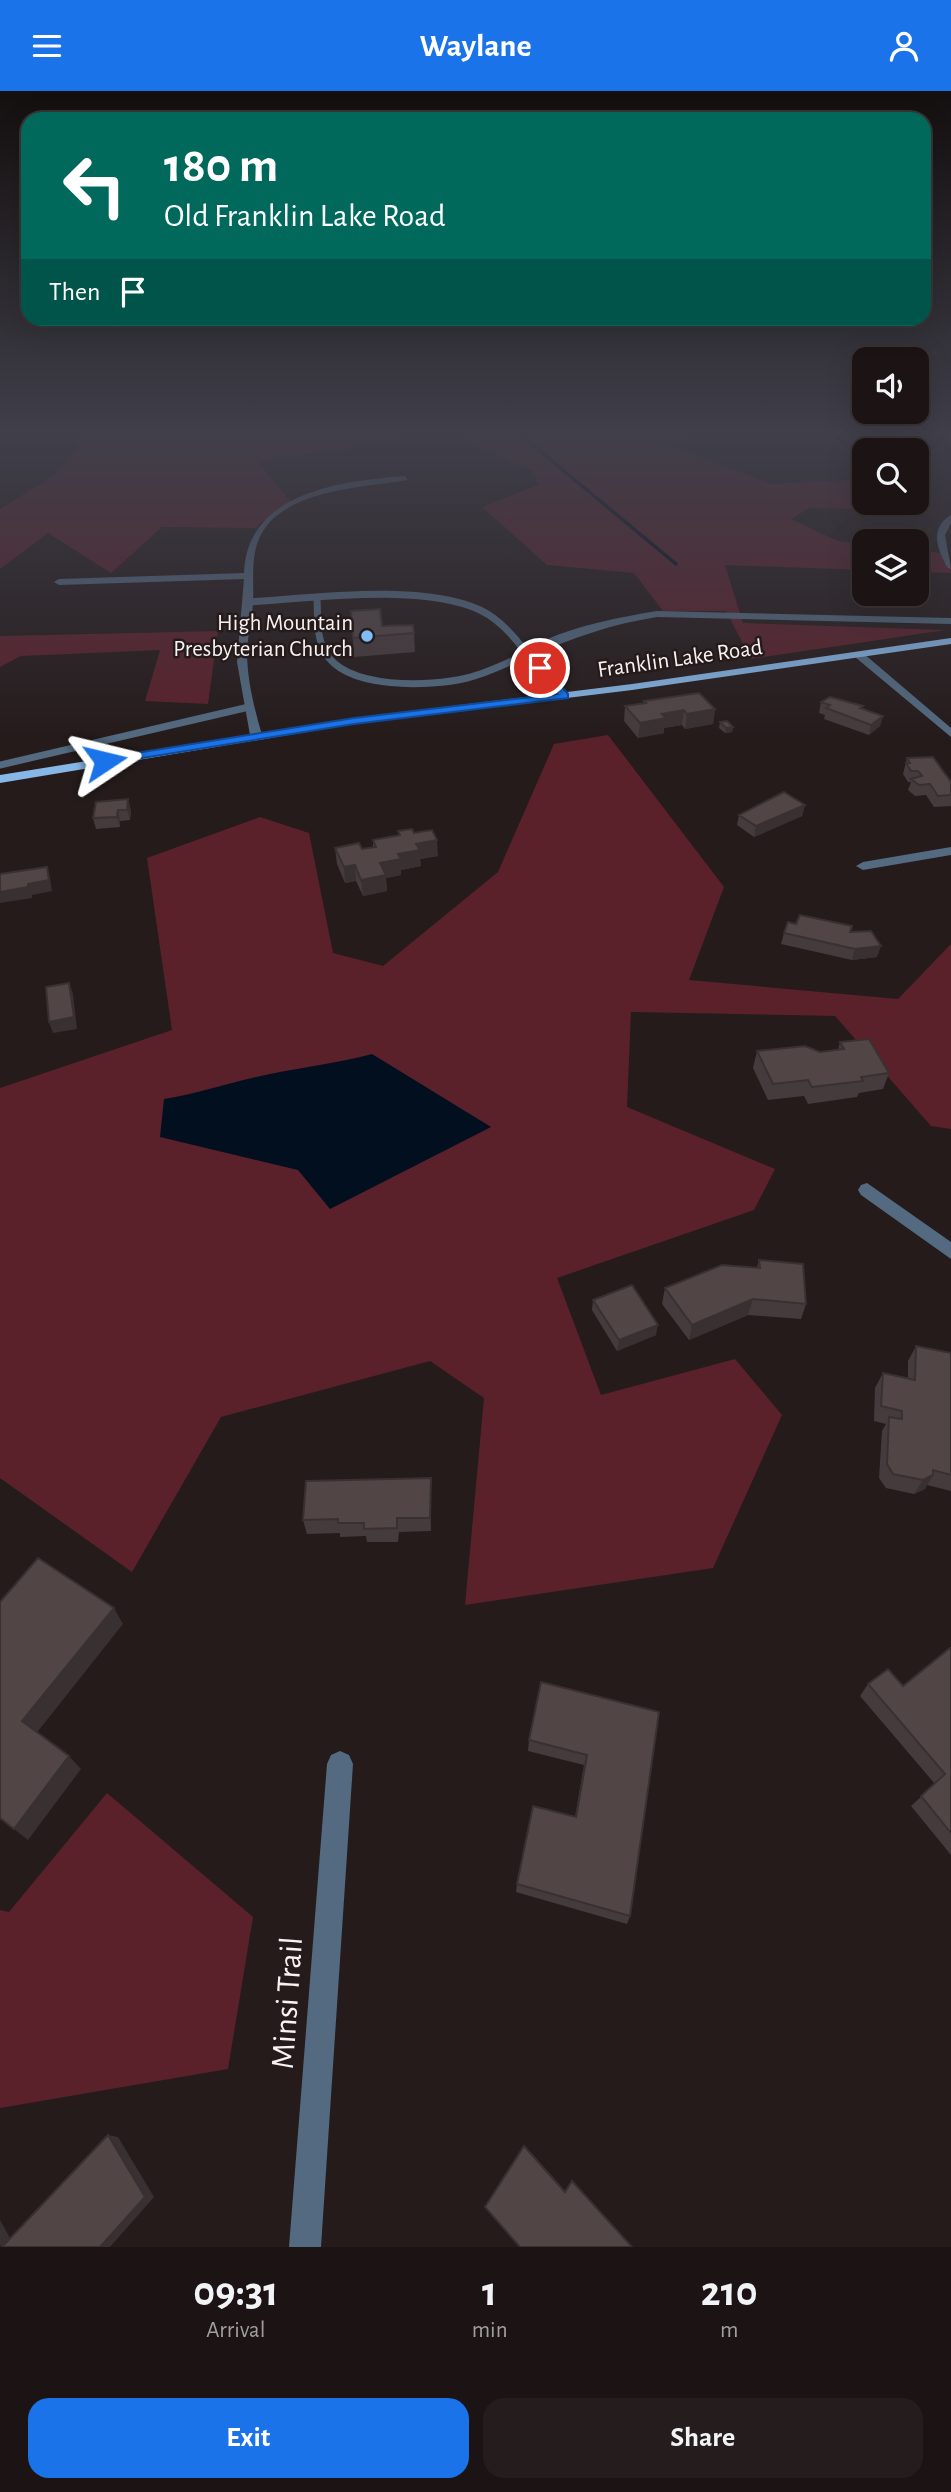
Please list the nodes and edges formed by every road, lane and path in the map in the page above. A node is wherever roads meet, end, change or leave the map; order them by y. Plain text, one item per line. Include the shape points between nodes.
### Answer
1 (256, 537) edge
2 (939, 537) edge
3 (951, 566) edge
4 (248, 576) junction
5 (59, 582) dead end
6 (317, 599) junction
7 (248, 602) junction
8 (951, 621) edge
9 (951, 641) edge
10 (527, 654) junction
11 (859, 655) junction
12 (565, 696) junction
13 (249, 707) junction
14 (951, 734) edge
15 (256, 736) junction
16 (0, 765) edge
17 (0, 779) edge
18 (951, 851) edge
19 (863, 866) dead end
20 (867, 1190) dead end
21 (951, 1252) edge
22 (340, 1764) dead end
23 (305, 2247) edge

1 - 4 street
2 - 3 street
4 - 5 street
4 - 7 street
6 - 7 lane
6 - 10 lane via 455,601 479,609 501,625
6 - 10 lane via 318,638 328,658 363,676 443,683
7 - 13 street via 242,651
8 - 10 street via 656,614 614,621
9 - 11 main road, Franklin Lake Road
10 - 12 street
11 - 12 main road, Franklin Lake Road
11 - 14 street
12 - 15 main road, Franklin Lake Road
13 - 15 street
13 - 16 lane
15 - 17 main road, Franklin Lake Road
18 - 19 street
20 - 21 street
22 - 23 street, Minsi Trail

